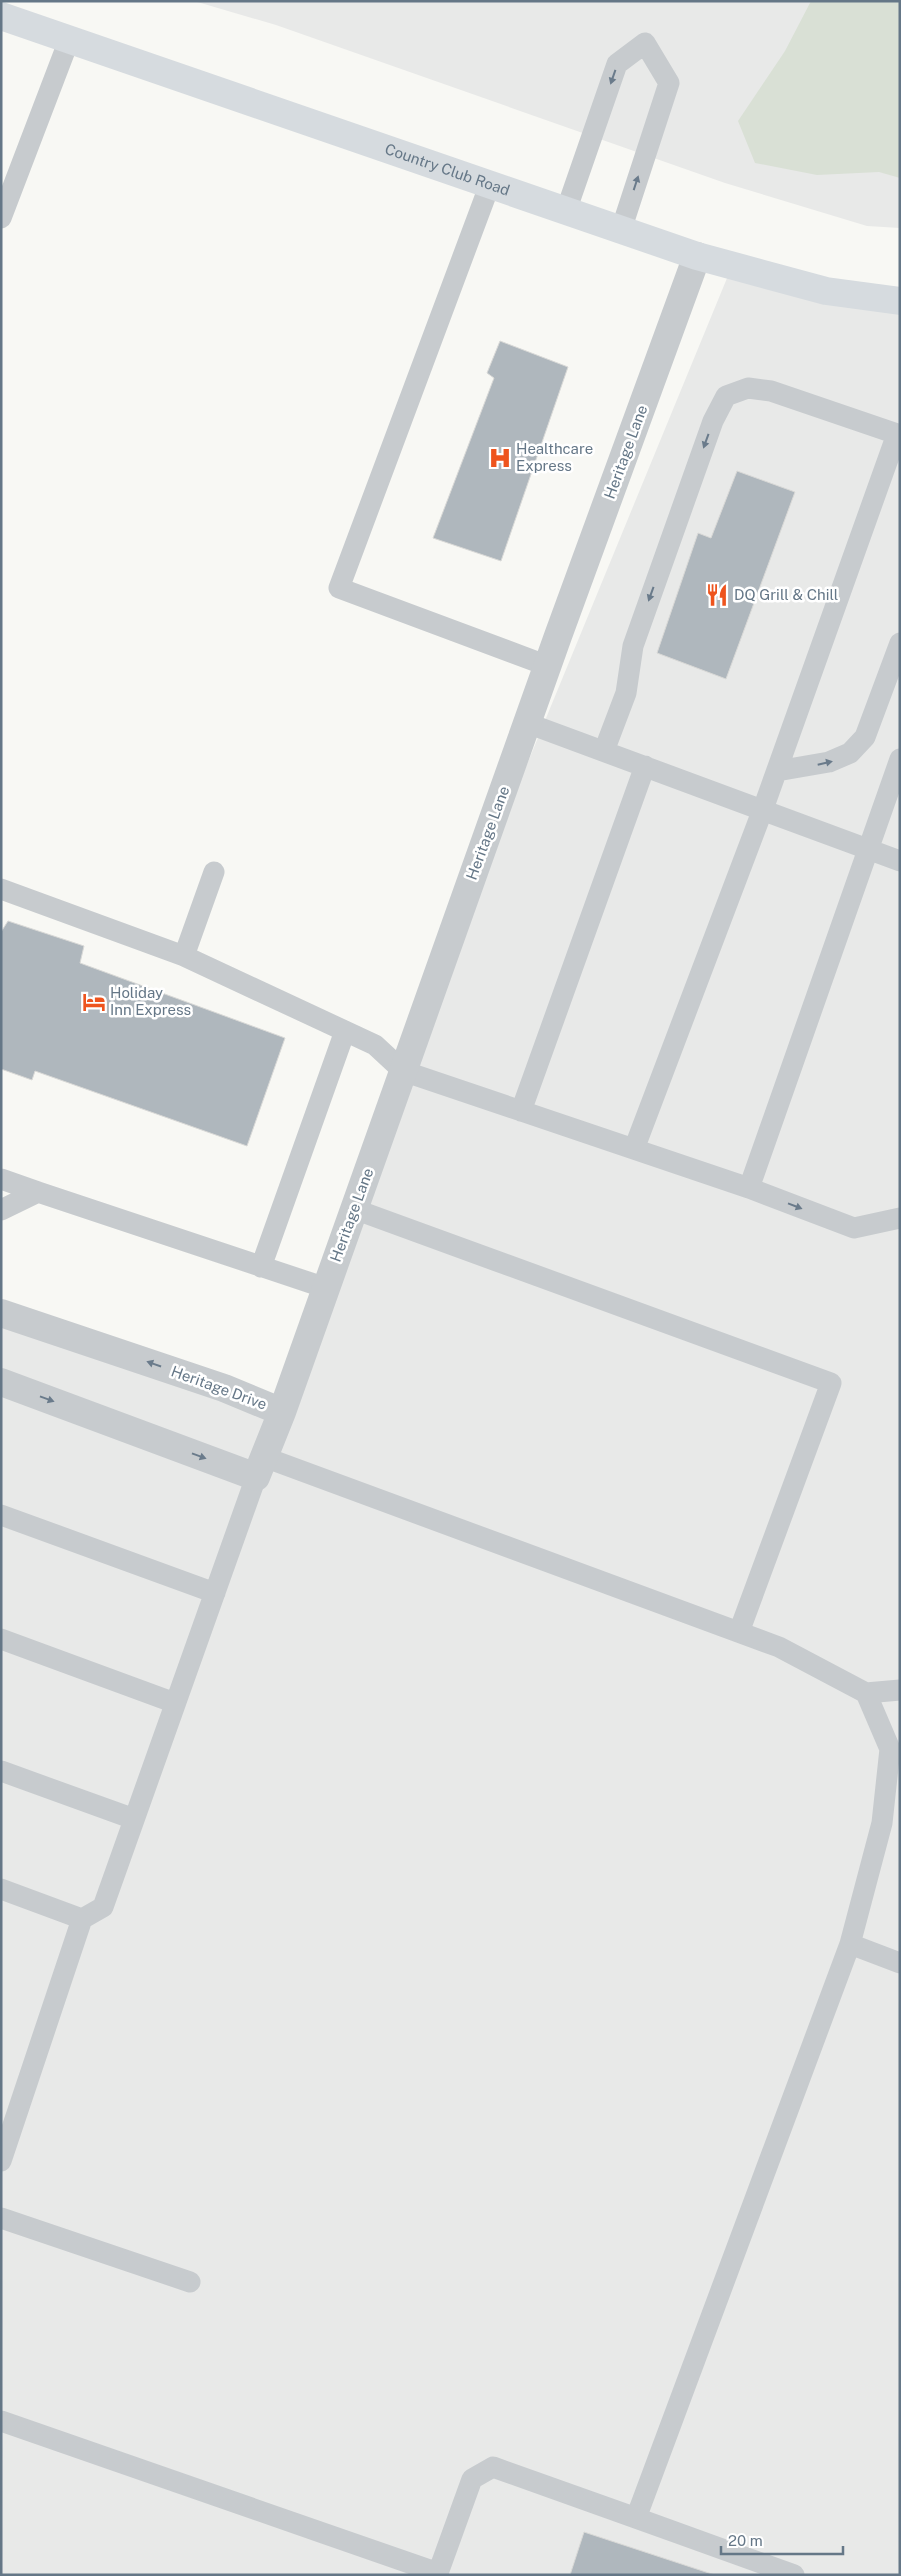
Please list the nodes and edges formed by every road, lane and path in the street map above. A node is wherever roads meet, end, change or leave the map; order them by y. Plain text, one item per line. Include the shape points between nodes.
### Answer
1 (1, 16) edge
2 (69, 40) junction
3 (490, 184) junction
4 (566, 210) junction
5 (1, 218) edge
6 (621, 230) junction
7 (697, 256) junction
8 (900, 301) edge
9 (898, 435) edge
10 (900, 643) edge
11 (548, 666) junction
12 (527, 723) junction
13 (604, 751) junction
14 (900, 759) edge
15 (645, 766) junction
16 (777, 771) junction
17 (763, 809) junction
18 (867, 848) junction
19 (900, 861) edge
20 (214, 872) dead end
21 (1, 889) edge
22 (184, 956) junction
23 (345, 1031) junction
24 (403, 1071) junction
25 (521, 1111) junction
26 (634, 1149) junction
27 (1, 1179) edge
28 (749, 1188) junction
29 (38, 1192) junction
30 (354, 1209) junction
31 (1, 1210) edge
32 (900, 1218) edge
33 (261, 1266) junction
34 (326, 1288) junction
35 (1, 1313) edge
36 (1, 1382) edge
37 (282, 1412) junction
38 (260, 1467) junction
39 (1, 1515) edge
40 (215, 1593) junction
41 (739, 1632) junction
42 (1, 1639) edge
43 (900, 1690) edge
44 (866, 1693) junction
45 (175, 1703) junction
46 (1, 1771) edge
47 (134, 1818) junction
48 (1, 1889) edge
49 (82, 1919) junction
50 (850, 1944) junction
51 (900, 1963) edge
52 (1, 2161) edge
53 (1, 2218) edge
54 (190, 2282) dead end
55 (1, 2421) edge
56 (636, 2518) junction
57 (440, 2574) edge
58 (794, 2575) edge

1 - 2 street, Country Club Road
2 - 3 street, Country Club Road
2 - 5 lane
3 - 4 street, Country Club Road
3 - 11 lane via 339,588
4 - 6 street, Country Club Road
6 -> 4 lane via 669,83 645,43 617,64
6 - 7 street, Country Club Road
7 - 8 street, Country Club Road via 826,291
7 - 11 street, Heritage Lane
9 -> 13 lane via 771,391 748,388 726,396 713,421 633,646 626,693
9 - 16 lane
16 -> 10 lane via 829,762 850,753 865,737
11 - 12 street, Heritage Lane
12 - 13 lane
12 - 24 street, Heritage Lane
13 - 15 lane
14 - 18 lane
15 - 17 lane
15 - 25 lane
16 - 17 lane
17 - 18 lane
17 - 26 lane
18 - 19 lane
18 - 28 lane
20 - 22 lane
21 - 22 lane
22 - 23 lane
23 - 24 lane via 376,1045
23 - 33 lane
24 - 25 lane
24 - 30 street, Heritage Lane
25 - 26 lane
26 - 28 lane
27 - 29 lane
28 -> 32 lane via 854,1228
29 - 31 lane
29 - 33 lane
30 - 34 street, Heritage Lane
30 - 41 lane via 832,1383
33 - 34 lane
34 - 37 street, Heritage Lane
37 -> 35 street, Heritage Drive via 224,1388
36 -> 38 street
37 - 38 street, Heritage Drive
38 - 40 lane
38 - 41 lane
39 - 40 lane
40 - 45 lane
41 - 44 lane via 778,1647
42 - 45 lane
43 - 44 lane
44 - 50 lane via 890,1749 882,1823
45 - 47 lane
46 - 47 lane
47 - 49 lane via 103,1906
48 - 49 lane
49 - 52 lane
50 - 51 lane
50 - 56 lane
53 - 54 lane
55 - 57 lane
56 - 57 lane via 494,2467 472,2479
56 - 58 lane

